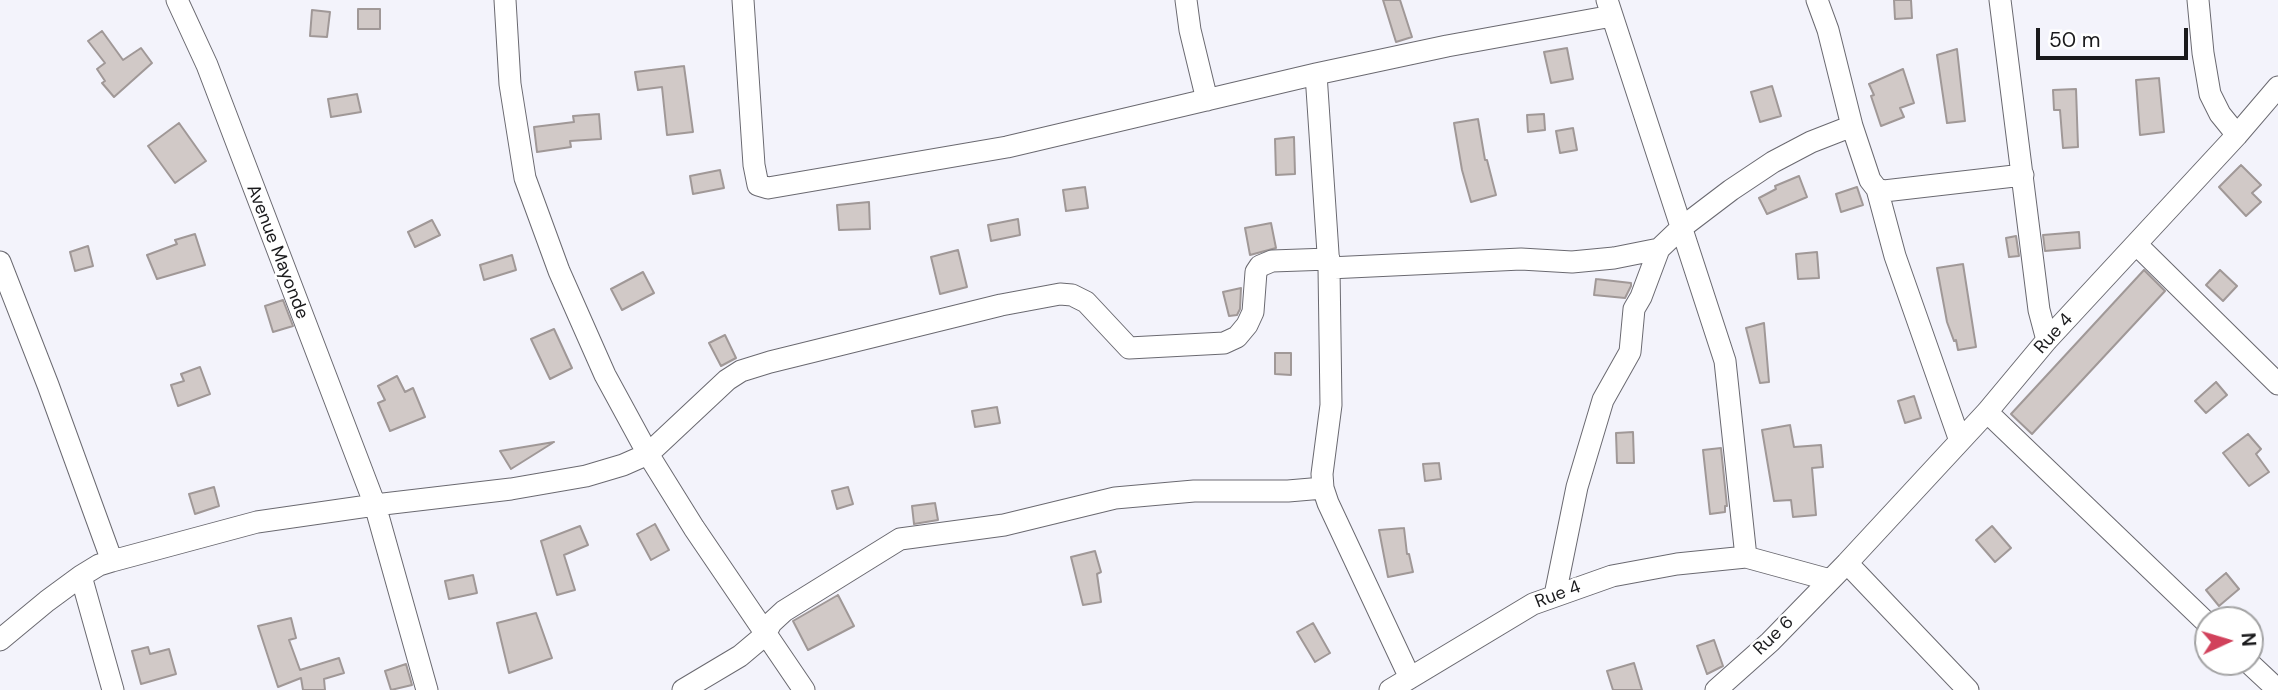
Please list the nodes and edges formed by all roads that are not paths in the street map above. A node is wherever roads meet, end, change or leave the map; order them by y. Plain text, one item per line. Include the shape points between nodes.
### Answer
1 (177, 0) edge
2 (505, 0) edge
3 (743, 0) edge
4 (1185, 0) edge
5 (1818, 0) edge
6 (2000, 0) edge
7 (2198, 0) edge
8 (1610, 8) edge
9 (1316, 74) junction
10 (2275, 97) edge
11 (1207, 100) junction
12 (1852, 126) junction
13 (2236, 135) junction
14 (2023, 175) junction
15 (1877, 188) junction
16 (1681, 228) junction
17 (2136, 244) junction
18 (1659, 249) junction
19 (0, 262) edge
20 (1329, 263) junction
21 (2047, 340) junction
22 (2278, 384) edge
23 (1987, 412) junction
24 (1960, 441) junction
25 (648, 454) junction
26 (1323, 488) junction
27 (375, 505) junction
28 (1746, 557) junction
29 (112, 561) junction
30 (1847, 563) junction
31 (81, 576) junction
32 (1830, 580) junction
33 (1555, 595) junction
34 (2194, 611) edge
35 (765, 635) junction
36 (0, 640) edge
37 (2263, 676) edge
38 (1410, 678) junction
39 (113, 690) edge
40 (427, 690) edge
41 (683, 690) edge
42 (804, 690) edge
43 (1390, 690) edge
44 (1716, 690) edge
45 (1968, 690) edge
46 (2278, 690) edge

1 - 27 street, Avenue Mayonde via 207,65
2 - 25 street via 510,84 526,178 559,271 605,375
3 - 11 street via 754,165 763,188 1007,147
4 - 11 street
5 - 12 street
6 - 14 street
7 - 13 street via 2210,94
8 - 9 street
8 - 16 street
9 - 11 street
9 - 20 street
10 - 13 street, Rue 4
12 - 15 street via 1870,180
12 - 16 street via 1773,162
13 - 17 street, Rue 4
14 - 15 street via 1884,191
14 - 21 street via 2039,310
15 - 24 street via 1895,256
16 - 18 street
16 - 28 street via 1725,361
17 - 21 street, Rue 4
17 - 22 street
18 - 20 street via 1572,262
18 - 33 street via 1633,309 1630,352 1603,400 1584,462
19 - 29 street
20 - 25 street via 1272,261 1260,266 1247,325 1224,343 1129,348 1086,302 1060,294 770,362 727,380
20 - 26 street via 1331,405
21 - 23 street, Rue 4
23 - 24 street, Rue 4
23 - 34 street
24 - 30 street, Rue 4
25 - 27 street via 586,476
25 - 35 street
26 - 35 street via 1115,498 1004,525 900,538 784,611
26 - 38 street
27 - 29 street via 257,522
27 - 40 street, Avenue Mayonde
28 - 32 street
28 - 33 street, Rue 4 via 1612,576
29 - 31 street
30 - 32 street, Rue 4
30 - 45 street
31 - 36 street
31 - 39 street
32 - 44 street, Rue 6
33 - 38 street, Rue 4 via 1532,604
35 - 41 street via 740,656
35 - 42 street
37 - 46 street
38 - 43 street, Rue 4

